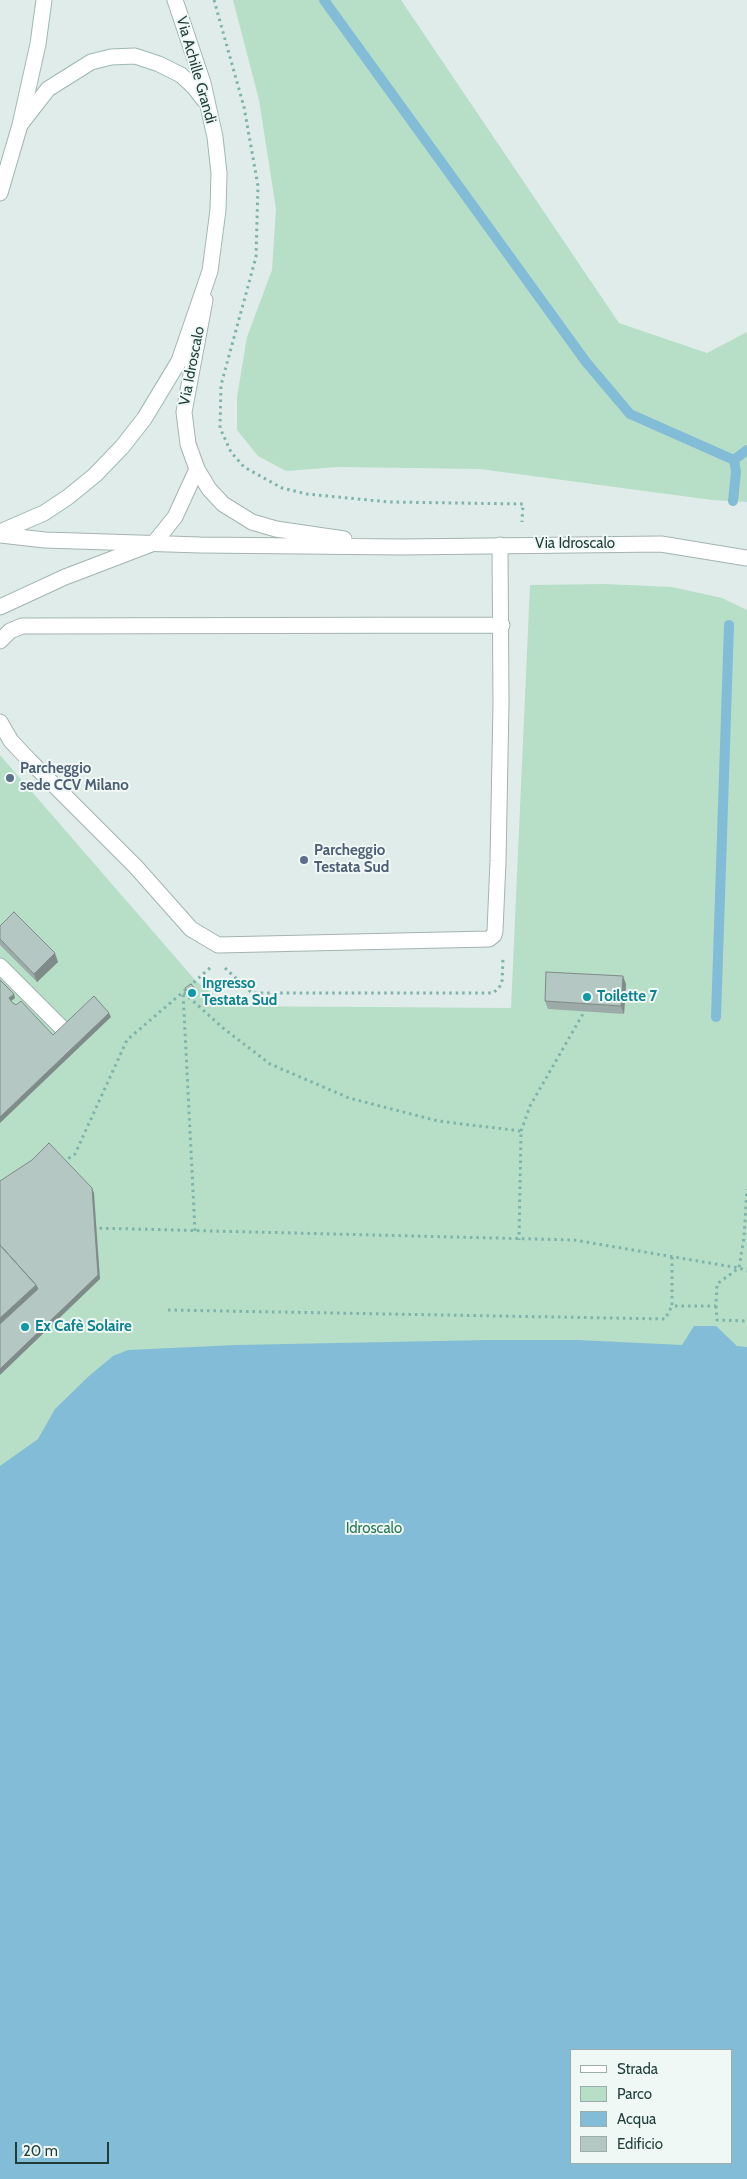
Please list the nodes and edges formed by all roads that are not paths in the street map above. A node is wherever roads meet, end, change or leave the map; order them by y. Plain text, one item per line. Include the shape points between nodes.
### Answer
1 (44, 0) edge
2 (175, 0) edge
3 (208, 105) junction
4 (20, 126) junction
5 (0, 193) edge
6 (210, 272) junction
7 (197, 469) junction
8 (0, 534) edge
9 (154, 543) junction
10 (500, 545) junction
11 (402, 547) junction
12 (747, 558) edge
13 (0, 607) edge
14 (502, 625) junction
15 (0, 641) edge
16 (0, 722) edge
17 (0, 966) edge
18 (62, 1028) edge

1 - 4 street
2 - 3 street, Via Achille Grandi
3 - 4 street via 188,81 159,64 134,56 111,57 91,62 48,90
3 - 6 street, Via Achille Grandi via 219,173
4 - 5 street
6 - 7 street, Via Idroscalo via 184,412 188,444
6 - 8 street, Via Achille Grandi via 179,362 144,419 122,447 95,475 60,502
7 - 9 street via 175,517
7 - 11 street, Via Idroscalo via 223,504 252,522 276,529
8 - 9 street, Via Idroscalo via 45,540
9 - 11 street, Via Idroscalo
9 - 13 street via 65,577
10 - 11 street, Via Idroscalo
10 - 12 street, Via Idroscalo via 661,544
10 - 14 street
14 - 15 street via 22,626 10,631
14 - 16 street via 495,931 489,939 218,945 191,929 136,867 28,760
17 - 18 street

